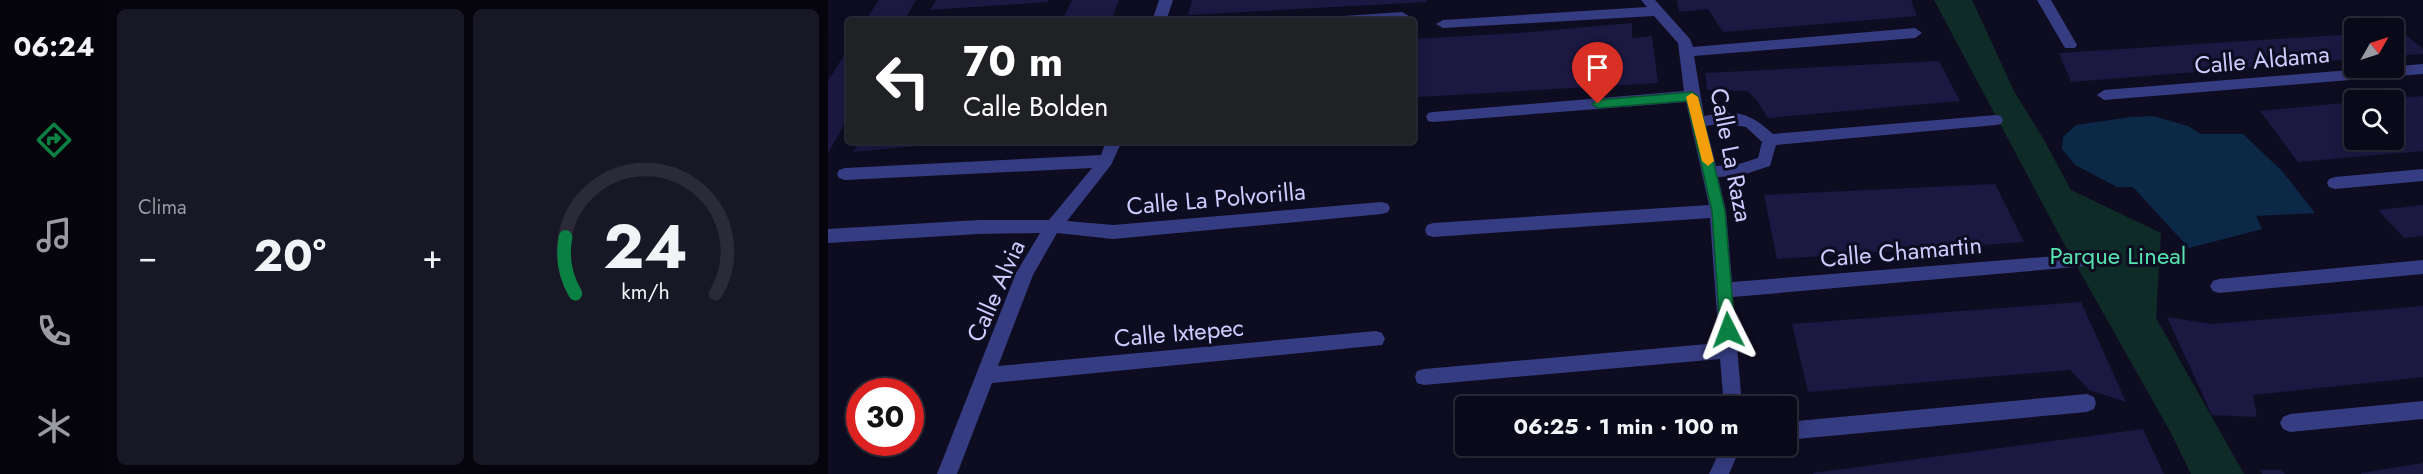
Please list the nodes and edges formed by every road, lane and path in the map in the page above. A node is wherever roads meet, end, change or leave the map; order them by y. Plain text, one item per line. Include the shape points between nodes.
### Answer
1 (1166, 0) edge
2 (2044, 0) edge
3 (1653, 6) edge
4 (1402, 16) dead end
5 (1160, 18) edge
6 (1372, 18) edge
7 (1443, 24) dead end
8 (1915, 33) dead end
9 (2070, 45) dead end
10 (1687, 52) junction
11 (2423, 69) edge
12 (2104, 95) dead end
13 (1692, 96) junction
14 (1433, 117) dead end
15 (1996, 120) dead end
16 (1699, 122) junction
17 (1770, 140) junction
18 (1113, 144) edge
19 (1106, 161) junction
20 (1710, 172) junction
21 (845, 174) dead end
22 (2423, 175) edge
23 (2335, 183) dead end
24 (1382, 208) dead end
25 (1718, 211) junction
26 (1053, 226) junction
27 (1433, 230) dead end
28 (828, 236) edge
29 (2081, 261) dead end
30 (2423, 267) edge
31 (2219, 286) dead end
32 (1725, 290) junction
33 (1376, 339) dead end
34 (1729, 350) junction
35 (986, 375) junction
36 (1424, 377) dead end
37 (1732, 396) edge
38 (2087, 403) dead end
39 (2423, 410) edge
40 (2290, 423) dead end
41 (1797, 430) edge
42 (1727, 456) edge
43 (947, 474) edge
44 (1719, 474) edge

1 - 5 street
2 - 9 street
3 - 7 street
3 - 10 street, Calle La Raza via 1685,42
4 - 6 street
8 - 10 street
10 - 13 street, Calle La Raza
11 - 12 street, Calle Aldama
13 - 14 street
13 - 16 street, Calle La Raza
15 - 17 street
16 - 17 street via 1723,118 1750,122
16 - 20 street, Calle La Raza
17 - 20 street via 1765,162 1739,170
18 - 19 street, Calle Alvia
19 - 21 street
19 - 26 street, Calle Alvia
20 - 25 street, Calle La Raza
22 - 23 street
24 - 26 street, Calle La Polvorilla via 1113,232
25 - 27 street
25 - 32 street, Calle La Raza
26 - 28 street, Calle La Polvorilla
26 - 35 street, Calle Alvia via 1025,273
29 - 32 street, Calle Chamartin
30 - 31 street
32 - 34 street, Calle La Raza
33 - 35 street, Calle Ixtepec
34 - 36 street
34 - 37 street, Calle La Raza
35 - 43 street, Calle Alvia
38 - 41 street
39 - 40 street
42 - 44 street

